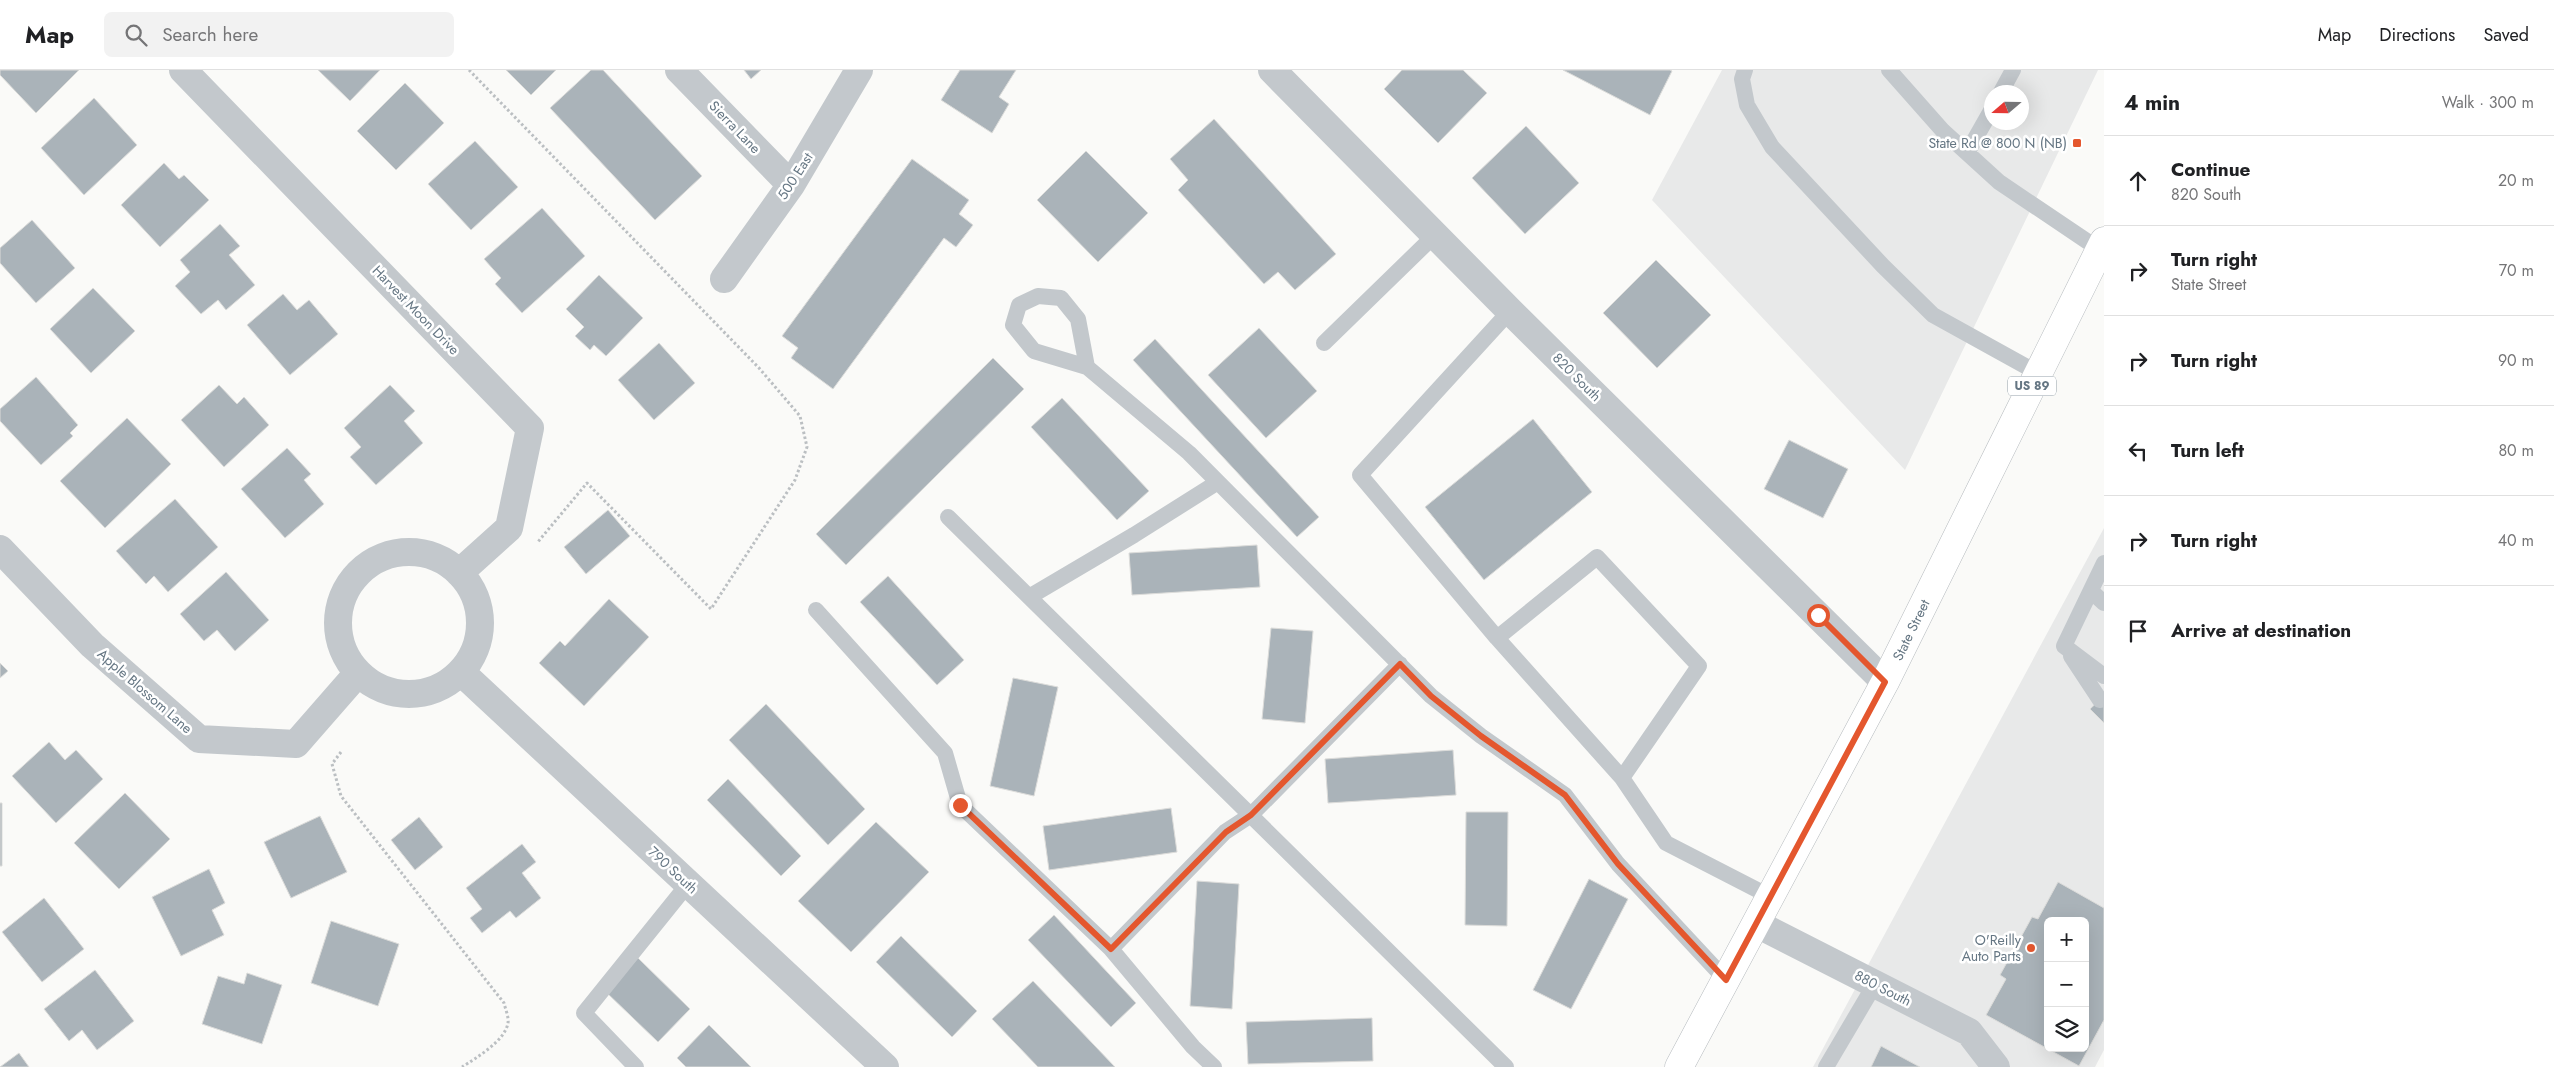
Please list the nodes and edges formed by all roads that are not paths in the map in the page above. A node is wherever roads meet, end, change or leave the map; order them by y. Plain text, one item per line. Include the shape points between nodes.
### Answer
1 (183, 70) edge
2 (679, 70) edge
3 (859, 70) edge
4 (1272, 70) edge
5 (1745, 70) edge
6 (1889, 70) edge
7 (2013, 70) edge
8 (2005, 85) edge
9 (1984, 123) edge
10 (1967, 153) junction
11 (791, 185) junction
12 (1436, 234) junction
13 (2102, 245) edge
14 (724, 278) dead end
15 (1510, 311) junction
16 (1324, 343) dead end
17 (1087, 367) junction
18 (2038, 373) junction
19 (1218, 482) junction
20 (948, 517) dead end
21 (0, 549) edge
22 (2102, 571) edge
23 (460, 573) junction
24 (2091, 591) junction
25 (1029, 597) junction
26 (2104, 603) edge
27 (816, 610) dead end
28 (1497, 638) junction
29 (2064, 646) junction
30 (1400, 664) junction
31 (358, 672) junction
32 (462, 672) junction
33 (2104, 676) edge
34 (1885, 682) junction
35 (2100, 700) dead end
36 (1622, 778) junction
37 (1251, 815) junction
38 (688, 884) junction
39 (1771, 896) junction
40 (1757, 924) junction
41 (1111, 949) junction
42 (1726, 980) junction
43 (1875, 984) junction
44 (636, 1067) edge
45 (885, 1067) edge
46 (1214, 1067) edge
47 (1506, 1067) edge
48 (1679, 1067) edge
49 (1826, 1067) edge
50 (1996, 1067) edge

1 - 23 street, Harvest Moon Drive via 530,428 509,528
2 - 11 street, Sierra Lane
3 - 11 street, 500 East
4 - 12 street, 820 South
5 - 18 lane via 1742,79 1746,105 1772,147 1883,266 1933,315
6 - 10 lane
7 - 8 lane
9 - 10 lane
10 - 13 lane via 1999,182
11 - 14 street, 500 East
12 - 15 street, 820 South
12 - 16 lane
13 - 18 main road, State Street / US 89
15 - 28 lane via 1360,475
15 - 34 street, 820 South
17 - 17 lane via 1034,351 1013,325 1019,305 1038,296 1061,298 1078,319
17 - 19 lane via 1189,453
18 - 34 main road, State Street / US 89
19 - 25 lane
19 - 30 lane
20 - 25 lane
21 - 31 street, Apple Blossom Lane via 92,645 199,739 296,744
22 - 24 lane
23 - 31 street via 442,560 420,553 399,553 378,559 359,572 346,590 339,633 345,654
23 - 32 street via 477,601 480,618 476,647
24 - 26 lane
24 - 29 lane
25 - 37 lane
27 - 41 lane via 945,753 960,805
28 - 36 lane
28 - 36 lane via 1596,556 1699,666
29 - 33 lane
29 - 35 lane
30 - 37 lane
30 - 42 lane via 1431,696 1481,736 1565,795 1618,864
31 - 32 street via 398,694 421,694 443,686
32 - 38 street, 790 South
34 - 39 main road, State Street / US 89
36 - 39 lane via 1666,843
37 - 41 lane via 1226,832
37 - 47 lane
38 - 44 lane via 584,1013
38 - 45 street, 790 South
39 - 40 main road, State Street / US 89
40 - 42 main road, State Street / US 89
40 - 43 street, 880 South
41 - 46 lane via 1192,1048
42 - 48 main road, State Street / US 89
43 - 49 lane
43 - 50 street, 880 South via 1968,1032

